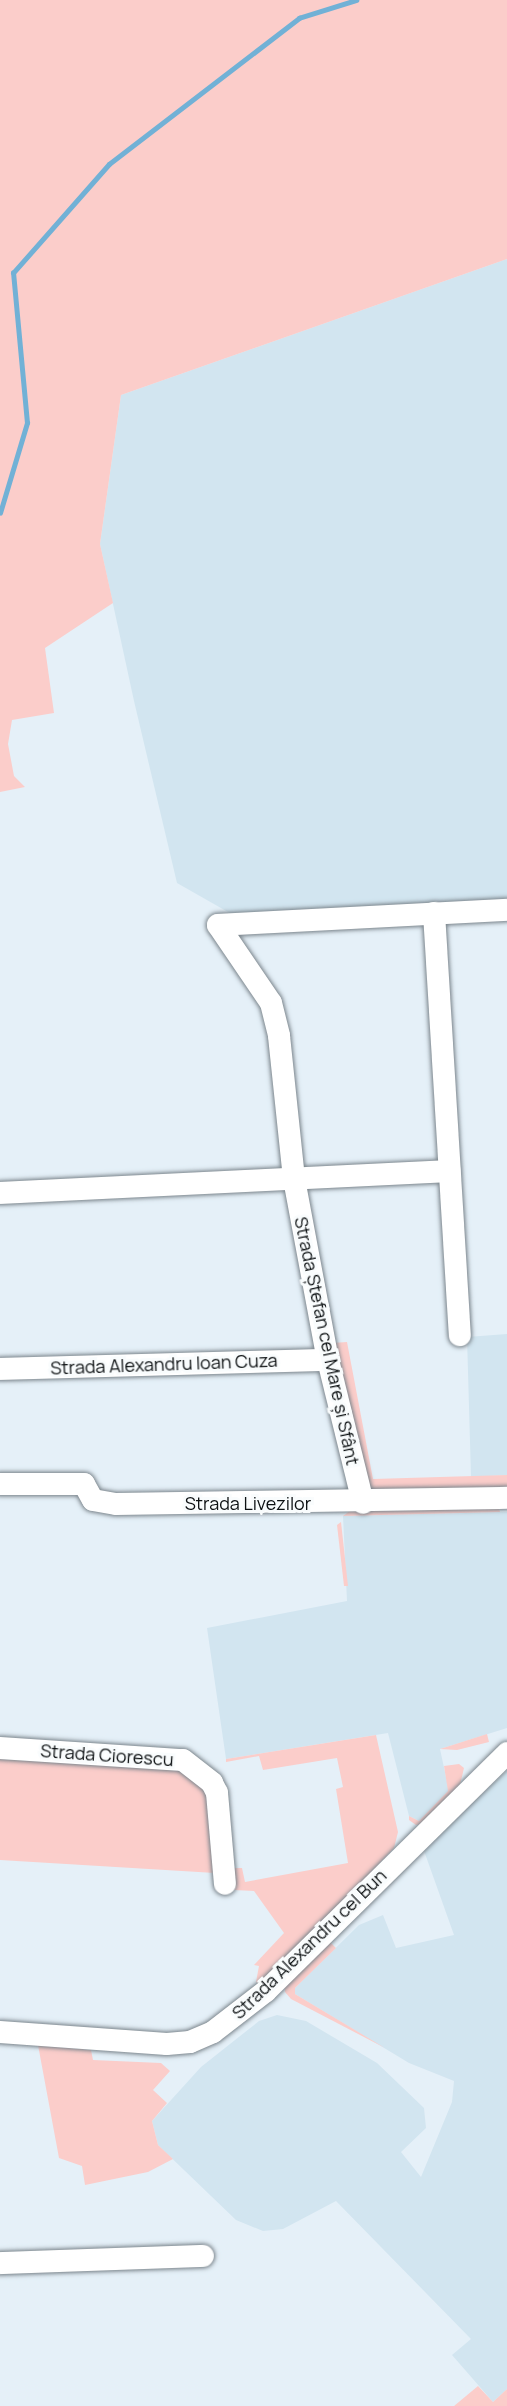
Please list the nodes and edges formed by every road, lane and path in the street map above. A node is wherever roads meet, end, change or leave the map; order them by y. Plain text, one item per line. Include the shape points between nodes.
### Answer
1 (507, 910) edge
2 (434, 912) junction
3 (448, 1171) junction
4 (294, 1179) junction
5 (0, 1193) edge
6 (460, 1335) dead end
7 (328, 1359) junction
8 (0, 1369) edge
9 (0, 1484) edge
10 (507, 1498) edge
11 (363, 1503) junction
12 (0, 1748) edge
13 (507, 1752) edge
14 (225, 1884) dead end
15 (0, 2032) edge
16 (203, 2256) dead end
17 (0, 2263) edge

1 - 2 street
2 - 3 street
2 - 4 street, Strada Ștefan cel Mare și Sfânt via 218,925 271,1003 279,1036
3 - 4 street
3 - 6 street
4 - 5 street
4 - 7 street, Strada Ștefan cel Mare și Sfânt
7 - 8 street, Strada Alexandru Ioan Cuza
7 - 11 street, Strada Ștefan cel Mare și Sfânt
9 - 11 street, Strada Livezilor via 84,1484 98,1503
10 - 11 street, Strada Livezilor
12 - 14 street, Strada Ciorescu via 183,1760 213,1783 217,1793
13 - 15 street, Strada Alexandru cel Bun via 266,1991 213,2032 190,2042 167,2044
16 - 17 street

